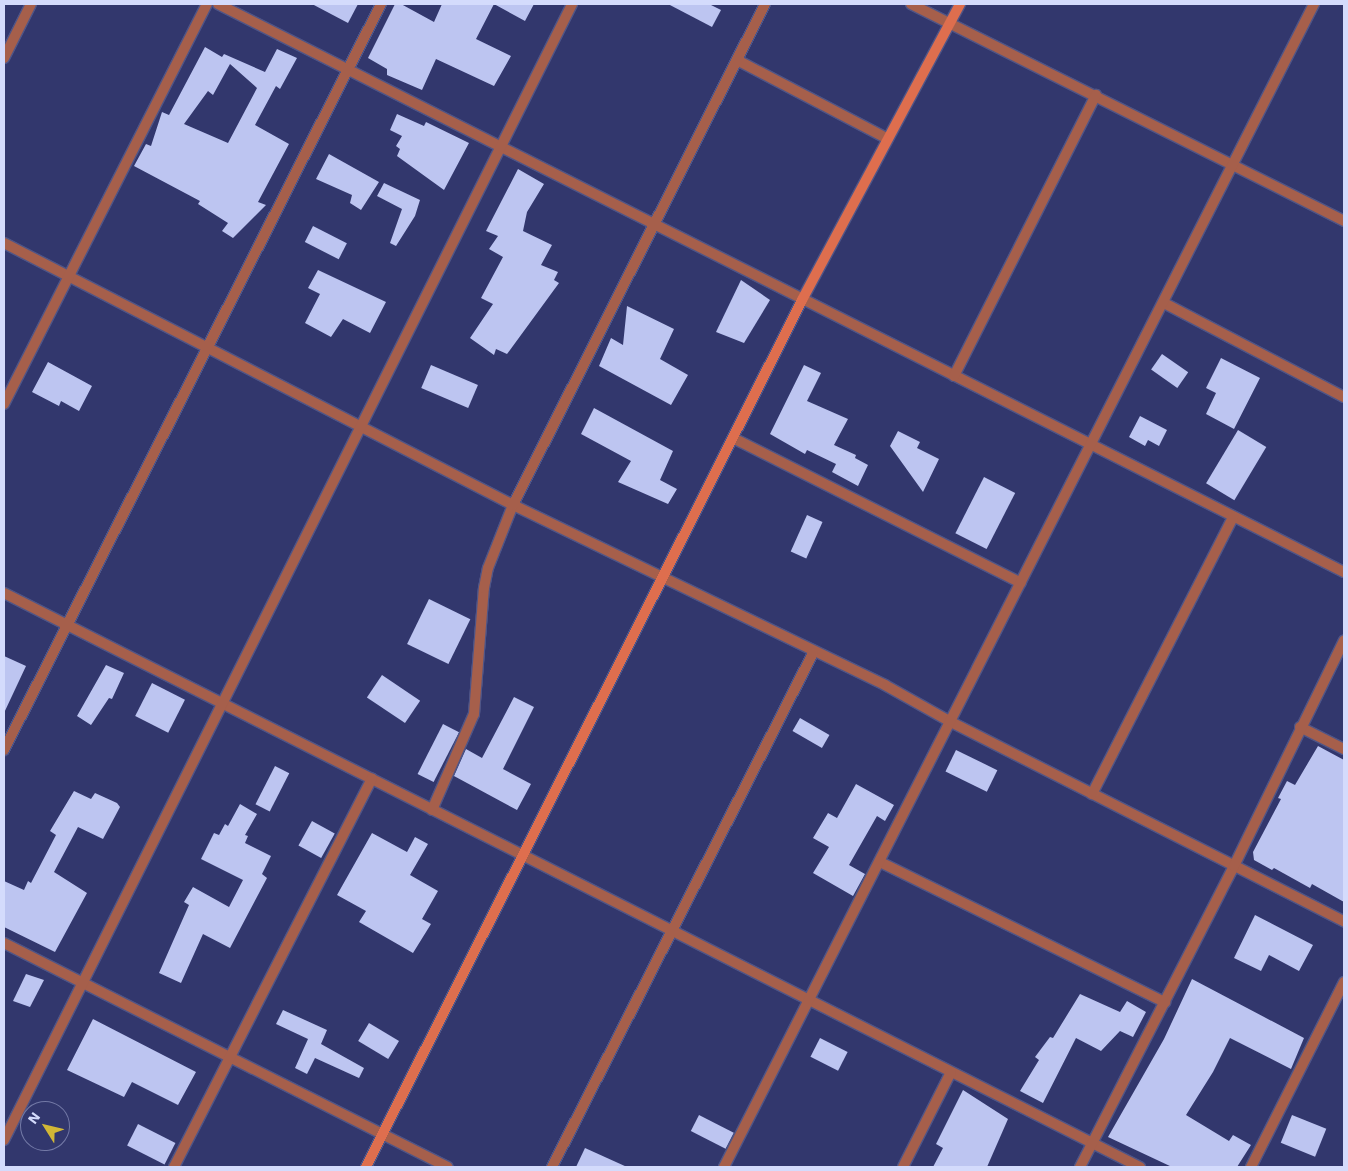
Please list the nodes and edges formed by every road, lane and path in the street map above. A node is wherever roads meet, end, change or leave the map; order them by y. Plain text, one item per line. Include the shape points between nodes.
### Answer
1 (31, 4) edge
2 (207, 4) edge
3 (218, 4) edge
4 (382, 4) edge
5 (572, 4) edge
6 (765, 4) edge
7 (911, 4) edge
8 (960, 4) edge
9 (1314, 4) edge
10 (949, 24) junction
11 (4, 58) edge
12 (737, 60) junction
13 (348, 70) junction
14 (1096, 95) junction
15 (888, 139) junction
16 (501, 147) junction
17 (1234, 165) junction
18 (1344, 221) edge
19 (653, 224) junction
20 (4, 243) edge
21 (68, 276) junction
22 (802, 300) junction
23 (1164, 303) junction
24 (208, 346) junction
25 (954, 376) junction
26 (1344, 397) edge
27 (4, 404) edge
28 (362, 424) junction
29 (733, 438) junction
30 (1091, 445) junction
31 (513, 505) junction
32 (1233, 517) junction
33 (1344, 572) edge
34 (664, 577) junction
35 (1021, 582) junction
36 (4, 593) edge
37 (67, 625) junction
38 (1344, 640) edge
39 (813, 653) junction
40 (222, 703) junction
41 (950, 722) junction
42 (1300, 726) junction
43 (1344, 749) edge
44 (4, 750) edge
45 (372, 779) junction
46 (1092, 794) junction
47 (432, 810) junction
48 (524, 856) junction
49 (880, 862) junction
50 (1234, 866) junction
51 (1344, 921) edge
52 (672, 931) junction
53 (4, 943) edge
54 (82, 982) junction
55 (1344, 982) edge
56 (809, 1000) junction
57 (1165, 1002) junction
58 (230, 1057) junction
59 (951, 1072) junction
60 (383, 1134) junction
61 (4, 1140) edge
62 (1093, 1143) junction
63 (174, 1167) edge
64 (366, 1167) edge
65 (448, 1167) edge
66 (552, 1167) edge
67 (724, 1167) edge
68 (903, 1167) edge
69 (1080, 1167) edge
70 (1140, 1167) edge
71 (1251, 1167) edge

1 - 11 street
2 - 21 street
3 - 13 street
4 - 13 street
5 - 16 street
6 - 12 street
7 - 10 street
8 - 10 street
9 - 17 street
10 - 14 street
10 - 15 street
12 - 15 street
12 - 19 street
13 - 16 street
13 - 24 street
14 - 17 street
14 - 25 street
15 - 22 street
16 - 19 street
16 - 28 street
17 - 18 street
17 - 23 street
19 - 22 street
19 - 31 street
20 - 21 street
21 - 24 street
21 - 27 street
22 - 25 street
22 - 29 street
23 - 26 street
23 - 30 street
24 - 28 street
24 - 37 street
25 - 30 street
28 - 31 street
28 - 40 street
29 - 34 street
29 - 35 street
30 - 32 street
30 - 35 street
31 - 34 street
31 - 47 street via 488,568 484,588 474,714
32 - 33 street
32 - 46 street
34 - 39 street
34 - 48 street
35 - 41 street
36 - 37 street
37 - 40 street
37 - 44 street
38 - 42 street
39 - 41 street via 885,685
39 - 52 street
40 - 45 street
40 - 54 street
41 - 46 street
41 - 49 street
42 - 43 street
42 - 50 street
45 - 47 street
45 - 58 street
46 - 50 street
47 - 48 street
48 - 52 street
48 - 60 street
49 - 56 street
49 - 57 street
50 - 51 street
50 - 57 street
52 - 56 street
52 - 66 street
53 - 54 street
54 - 58 street
54 - 61 street
55 - 71 street
56 - 59 street
56 - 67 street
57 - 62 street
58 - 60 street
58 - 63 street
59 - 62 street
59 - 68 street
60 - 64 street
60 - 65 street
62 - 69 street
62 - 70 street

